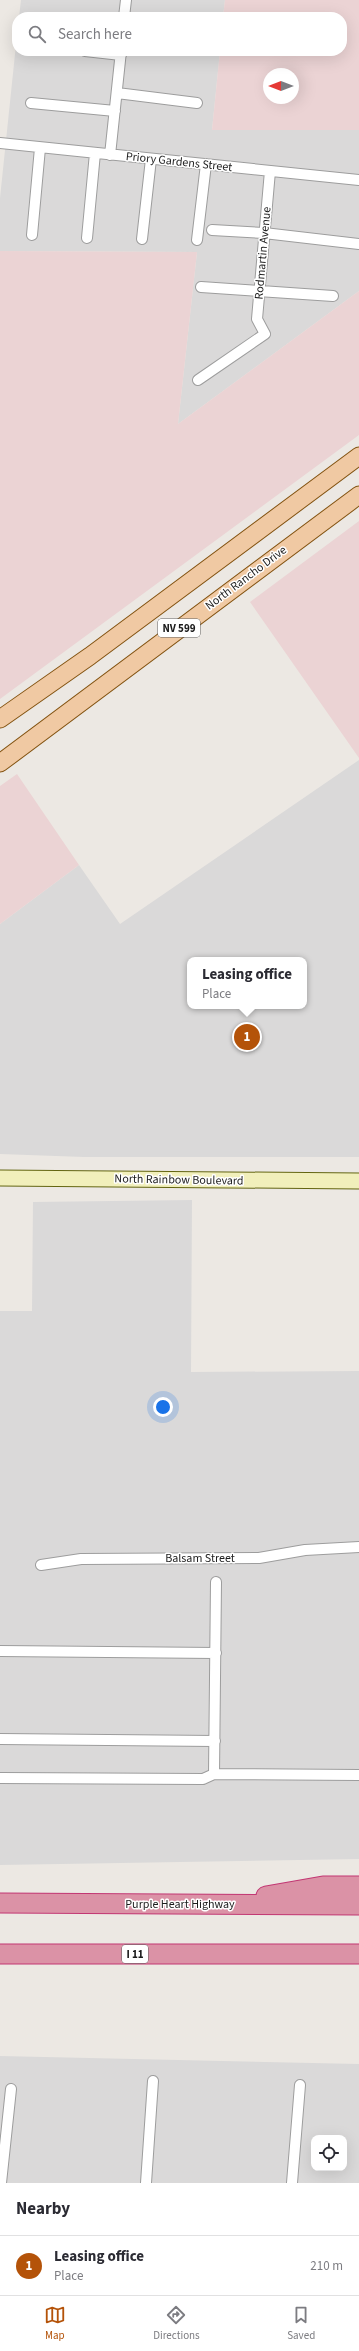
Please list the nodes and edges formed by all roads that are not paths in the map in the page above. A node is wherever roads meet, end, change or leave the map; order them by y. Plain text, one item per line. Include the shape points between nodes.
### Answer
1 (126, 0) edge
2 (125, 12) edge
3 (121, 56) edge
4 (117, 93) junction
5 (31, 103) dead end
6 (196, 103) dead end
7 (115, 111) junction
8 (0, 144) edge
9 (40, 148) junction
10 (95, 153) junction
11 (110, 155) junction
12 (151, 159) junction
13 (206, 164) junction
14 (270, 171) junction
15 (359, 180) edge
16 (212, 230) dead end
17 (264, 233) junction
18 (32, 235) dead end
19 (87, 238) dead end
20 (142, 239) dead end
21 (196, 240) dead end
22 (359, 244) edge
23 (201, 287) dead end
24 (259, 290) junction
25 (333, 296) dead end
26 (198, 380) dead end
27 (359, 456) edge
28 (359, 495) edge
29 (0, 719) edge
30 (0, 763) edge
31 (0, 1178) edge
32 (359, 1181) edge
33 (359, 1547) edge
34 (41, 1565) dead end
35 (216, 1582) dead end
36 (0, 1651) edge
37 (216, 1653) junction
38 (0, 1740) edge
39 (215, 1741) junction
40 (214, 1774) junction
41 (359, 1775) edge
42 (0, 1778) edge
43 (359, 1886) edge
44 (0, 1903) edge
45 (221, 1904) junction
46 (359, 1906) edge
47 (0, 1954) edge
48 (359, 1954) edge
49 (153, 2081) dead end
50 (300, 2085) dead end
51 (11, 2089) dead end
52 (1, 2183) edge
53 (146, 2183) edge
54 (292, 2183) edge

1 - 2 street
3 - 4 street
4 - 6 street
4 - 7 street
5 - 7 street
7 - 11 street
8 - 9 street, Priory Gardens Street
9 - 10 street, Priory Gardens Street
9 - 18 street
10 - 11 street, Priory Gardens Street
10 - 19 street
11 - 12 street, Priory Gardens Street
12 - 13 street, Priory Gardens Street
12 - 20 street
13 - 14 street, Priory Gardens Street
13 - 21 street
14 - 15 street, Priory Gardens Street
14 - 17 street, Rodmartin Avenue
16 - 17 street
17 - 22 street
17 - 24 street, Rodmartin Avenue
23 - 24 street
24 - 25 street
24 - 26 street, Rodmartin Avenue via 257,319 265,334
27 - 29 main road, NV 599 via 90,656
28 - 30 main road, North Rancho Drive / NV 599
31 - 32 main road, North Rainbow Boulevard
33 - 34 street, Balsam Street via 305,1550 259,1558 81,1559
35 - 37 street
36 - 37 street
37 - 39 street
38 - 39 street
39 - 40 street
40 - 41 street
40 - 42 street via 203,1779
43 - 45 highway via 323,1886
44 - 45 highway, Purple Heart Highway
45 - 46 highway, Purple Heart Highway
47 - 48 highway, I 11
49 - 53 street
50 - 54 street
51 - 52 street

